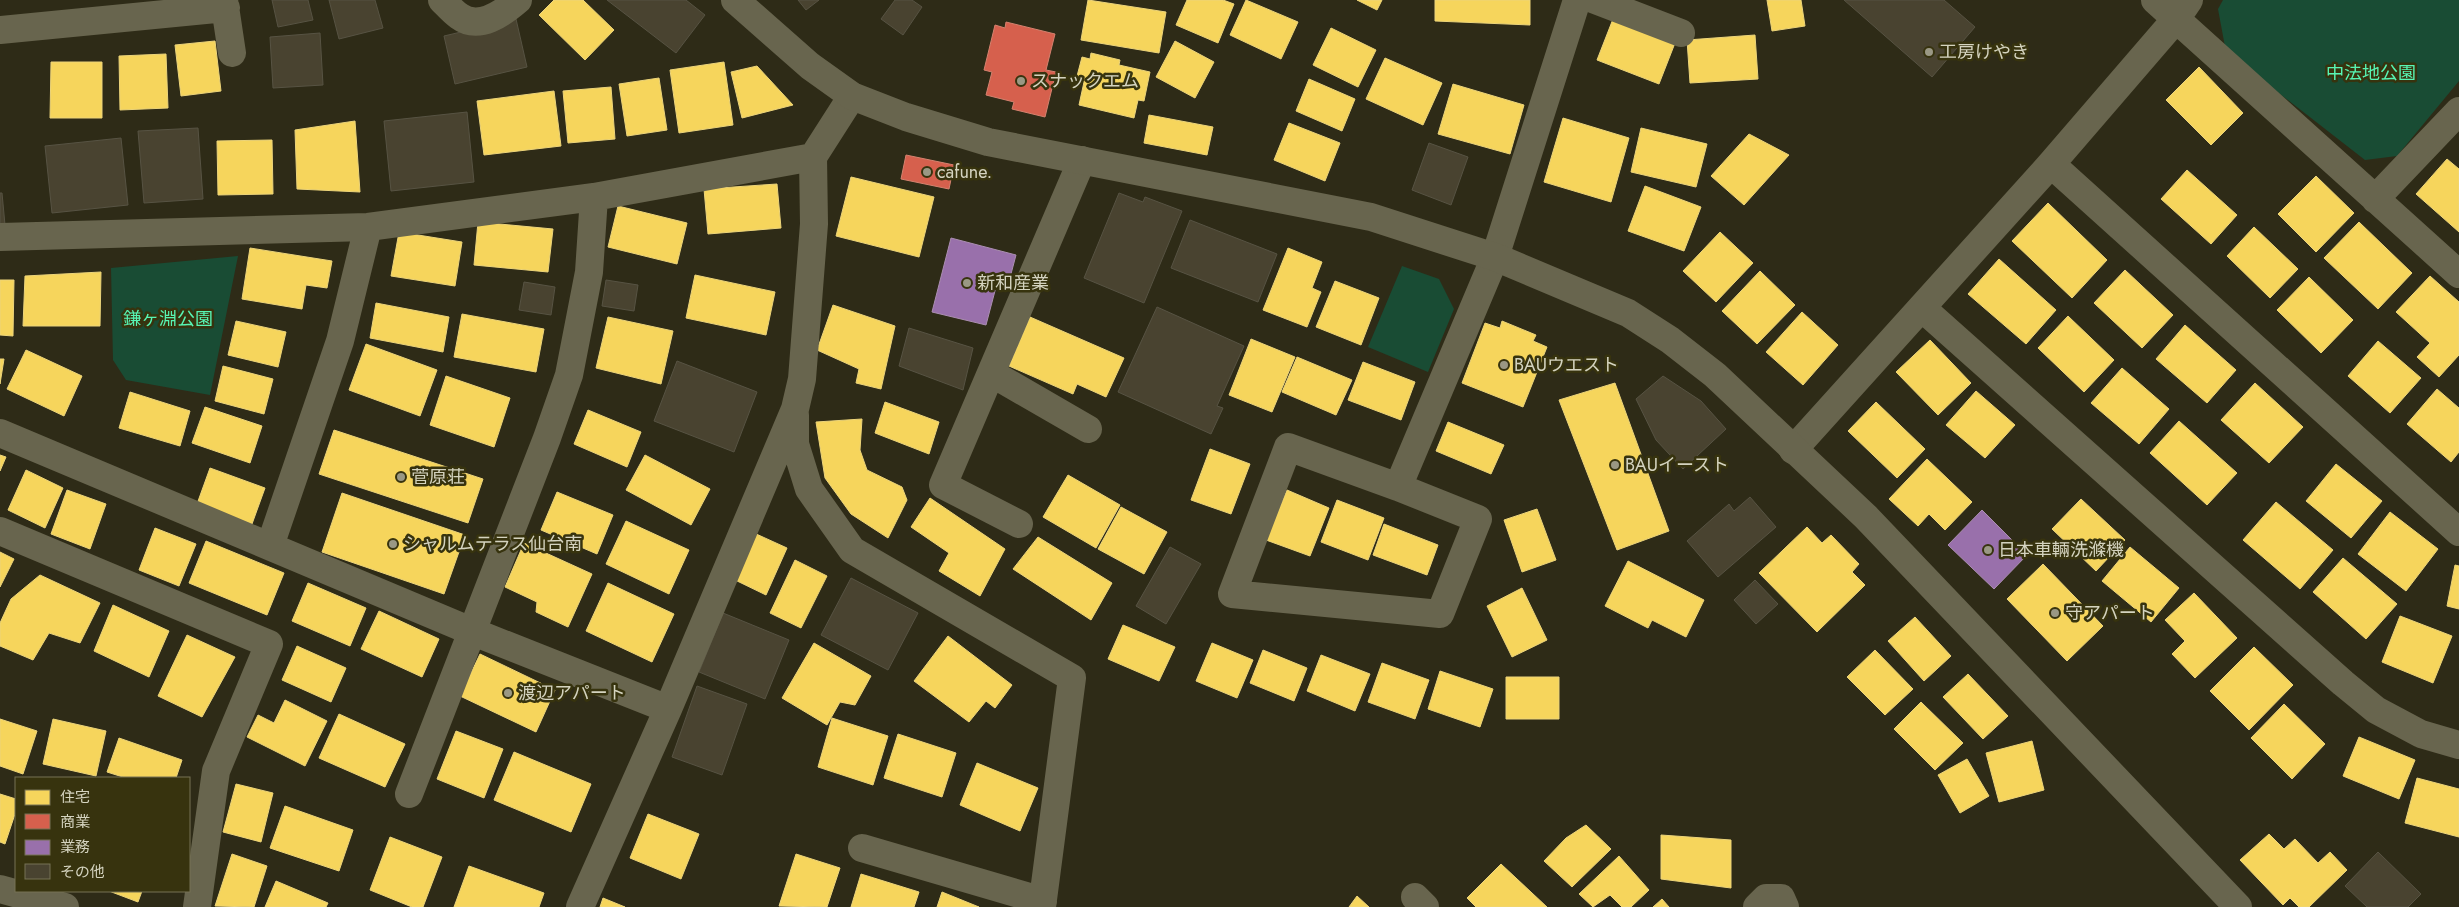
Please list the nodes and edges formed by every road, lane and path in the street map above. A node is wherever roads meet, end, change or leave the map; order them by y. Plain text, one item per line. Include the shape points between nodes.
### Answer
1 (442, 0) edge
2 (518, 0) edge
3 (735, 0) edge
4 (1577, 0) edge
5 (1595, 0) edge
6 (2155, 0) edge
7 (225, 4) edge
8 (2183, 10) edge
9 (0, 30) edge
10 (1681, 33) dead end
11 (232, 53) dead end
12 (852, 96) junction
13 (2459, 111) edge
14 (813, 157) junction
15 (1082, 160) junction
16 (2051, 164) junction
17 (594, 197) junction
18 (2376, 199) junction
19 (368, 227) junction
20 (0, 237) edge
21 (1495, 257) junction
22 (2459, 274) edge
23 (1922, 308) junction
24 (991, 373) junction
25 (795, 408) junction
26 (1088, 429) dead end
27 (0, 432) edge
28 (1793, 450) junction
29 (1398, 487) junction
30 (1019, 524) dead end
31 (0, 532) edge
32 (2459, 532) edge
33 (270, 546) junction
34 (471, 631) junction
35 (668, 709) junction
36 (2459, 745) edge
37 (409, 794) dead end
38 (862, 848) dead end
39 (0, 889) edge
40 (1043, 904) edge
41 (65, 907) edge
42 (196, 907) edge
43 (580, 907) edge
44 (1757, 907) edge
45 (1784, 907) edge
46 (2238, 907) edge

1 - 2 street via 460,17 474,21 498,17
3 - 12 street via 810,66
4 - 21 street
5 - 10 street
6 - 8 street
7 - 9 street
7 - 11 street
8 - 16 street
8 - 18 street
12 - 14 street
12 - 15 street via 906,117 988,142
13 - 18 street
14 - 17 street
14 - 25 street via 811,253 802,379
15 - 21 street via 1371,216
15 - 24 street
16 - 23 street
16 - 32 street
17 - 19 street
17 - 34 street via 589,272 569,375
18 - 22 street
19 - 20 street
19 - 33 street via 340,341
21 - 28 street via 1628,313 1670,340 1715,375
21 - 29 street
23 - 28 street
23 - 36 street via 2376,710 2414,730
24 - 26 street
24 - 30 street via 943,484
25 - 35 street
25 - 40 street via 795,444 809,489 852,550 1072,678
27 - 33 street
28 - 46 street via 1866,517
29 - 29 street via 1478,519 1440,614 1232,594 1288,447
31 - 42 street via 269,644 216,771
33 - 34 street
34 - 35 street
34 - 37 street
35 - 43 street
38 - 40 street
39 - 41 street
44 - 45 street via 1766,898 1781,898

